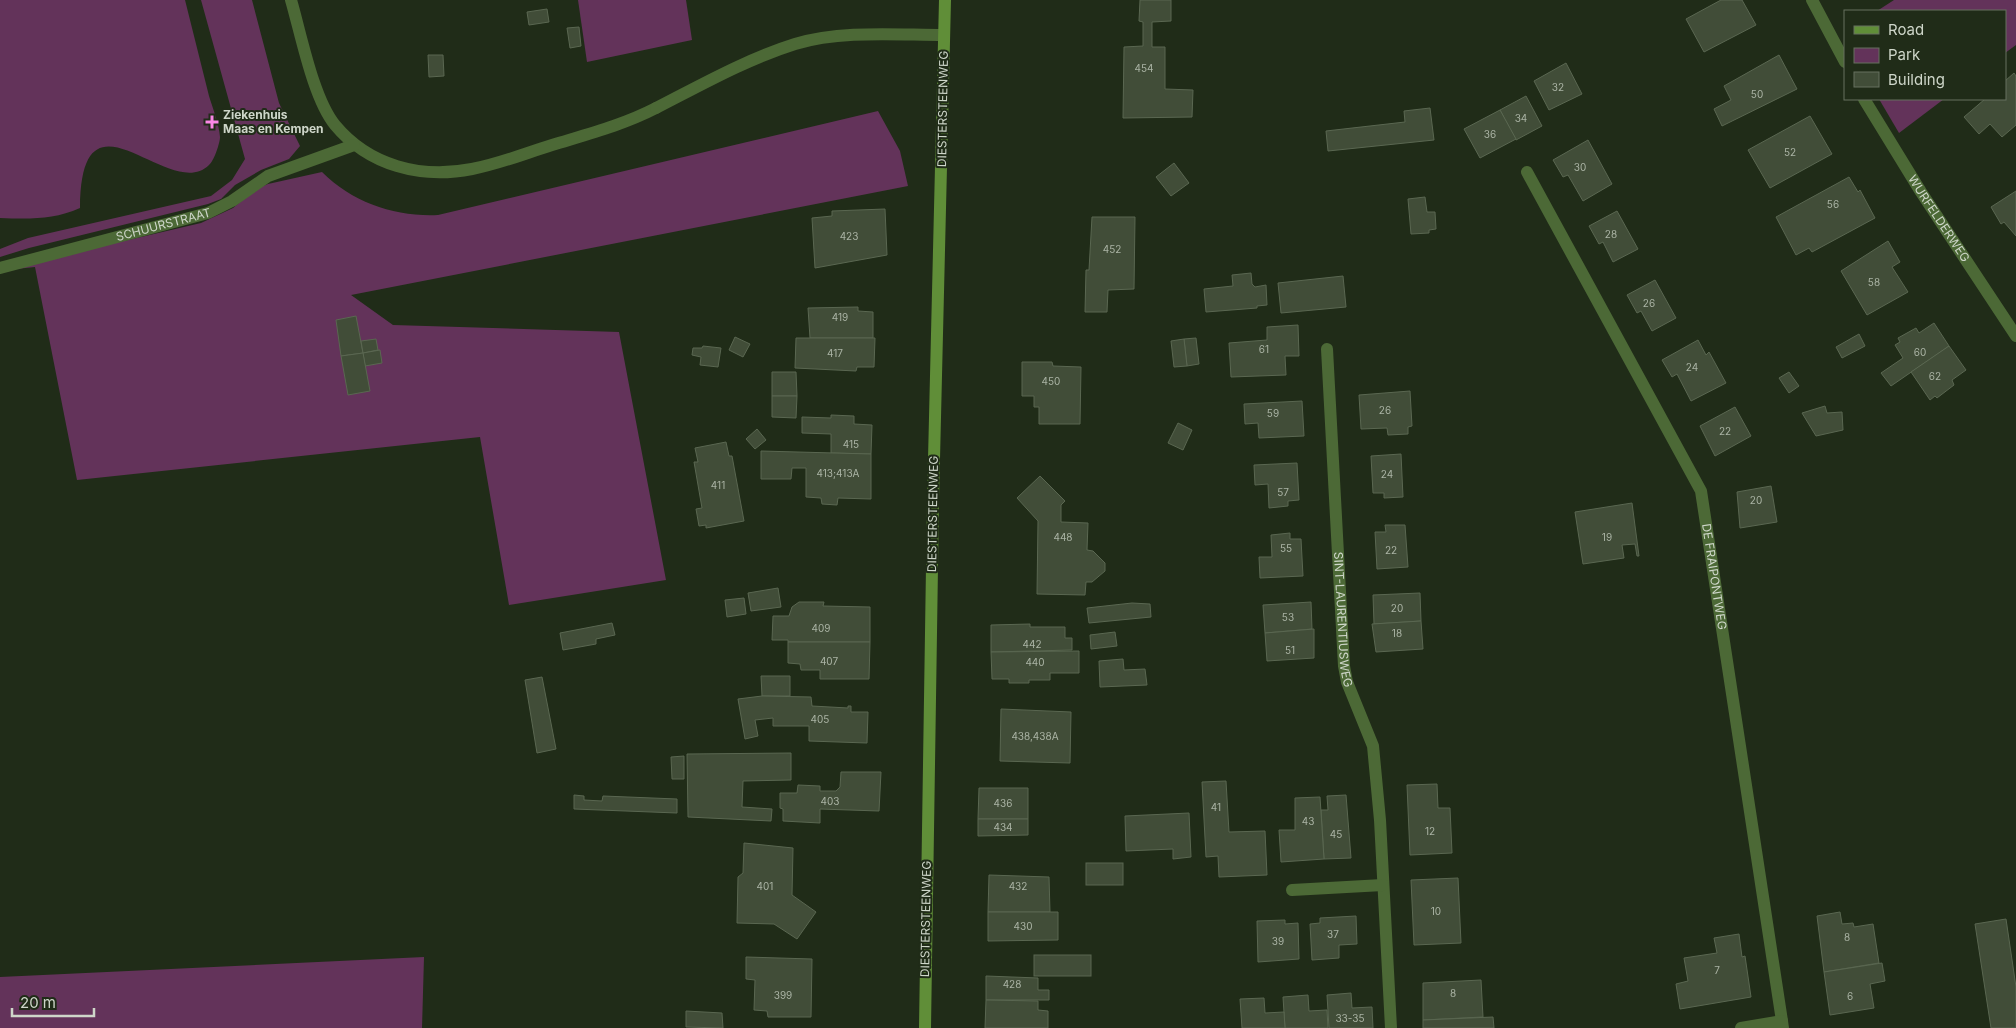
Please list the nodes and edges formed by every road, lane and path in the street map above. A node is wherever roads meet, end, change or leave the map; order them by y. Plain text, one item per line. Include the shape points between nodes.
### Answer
1 (292, 0) edge
2 (945, 0) edge
3 (1812, 0) edge
4 (944, 35) junction
5 (1844, 60) edge
6 (1865, 100) edge
7 (354, 145) junction
8 (1527, 172) dead end
9 (0, 268) edge
10 (2016, 336) edge
11 (1327, 349) dead end
12 (1383, 886) junction
13 (1292, 890) dead end
14 (1783, 1024) edge
15 (925, 1028) edge
16 (1390, 1028) edge
17 (1741, 1028) edge

1 - 7 street via 319,95 334,124
2 - 4 main road, DIESTERSTEENWEG
3 - 5 street
4 - 7 street via 833,37 796,44 749,62 631,121 472,170 416,171 390,165
4 - 15 main road, DIESTERSTEENWEG
6 - 10 street, WURFELDERWEG
7 - 9 street, SCHUURSTRAAT via 268,176 208,213
8 - 14 street, DE FRAIPONTWEG via 1701,491
11 - 12 street, SINT-LAURENTIUSWEG via 1344,666 1353,701 1373,746
12 - 13 street
12 - 16 street, SINT-LAURENTIUSWEG
14 - 17 street, DE FRAIPONTWEG

